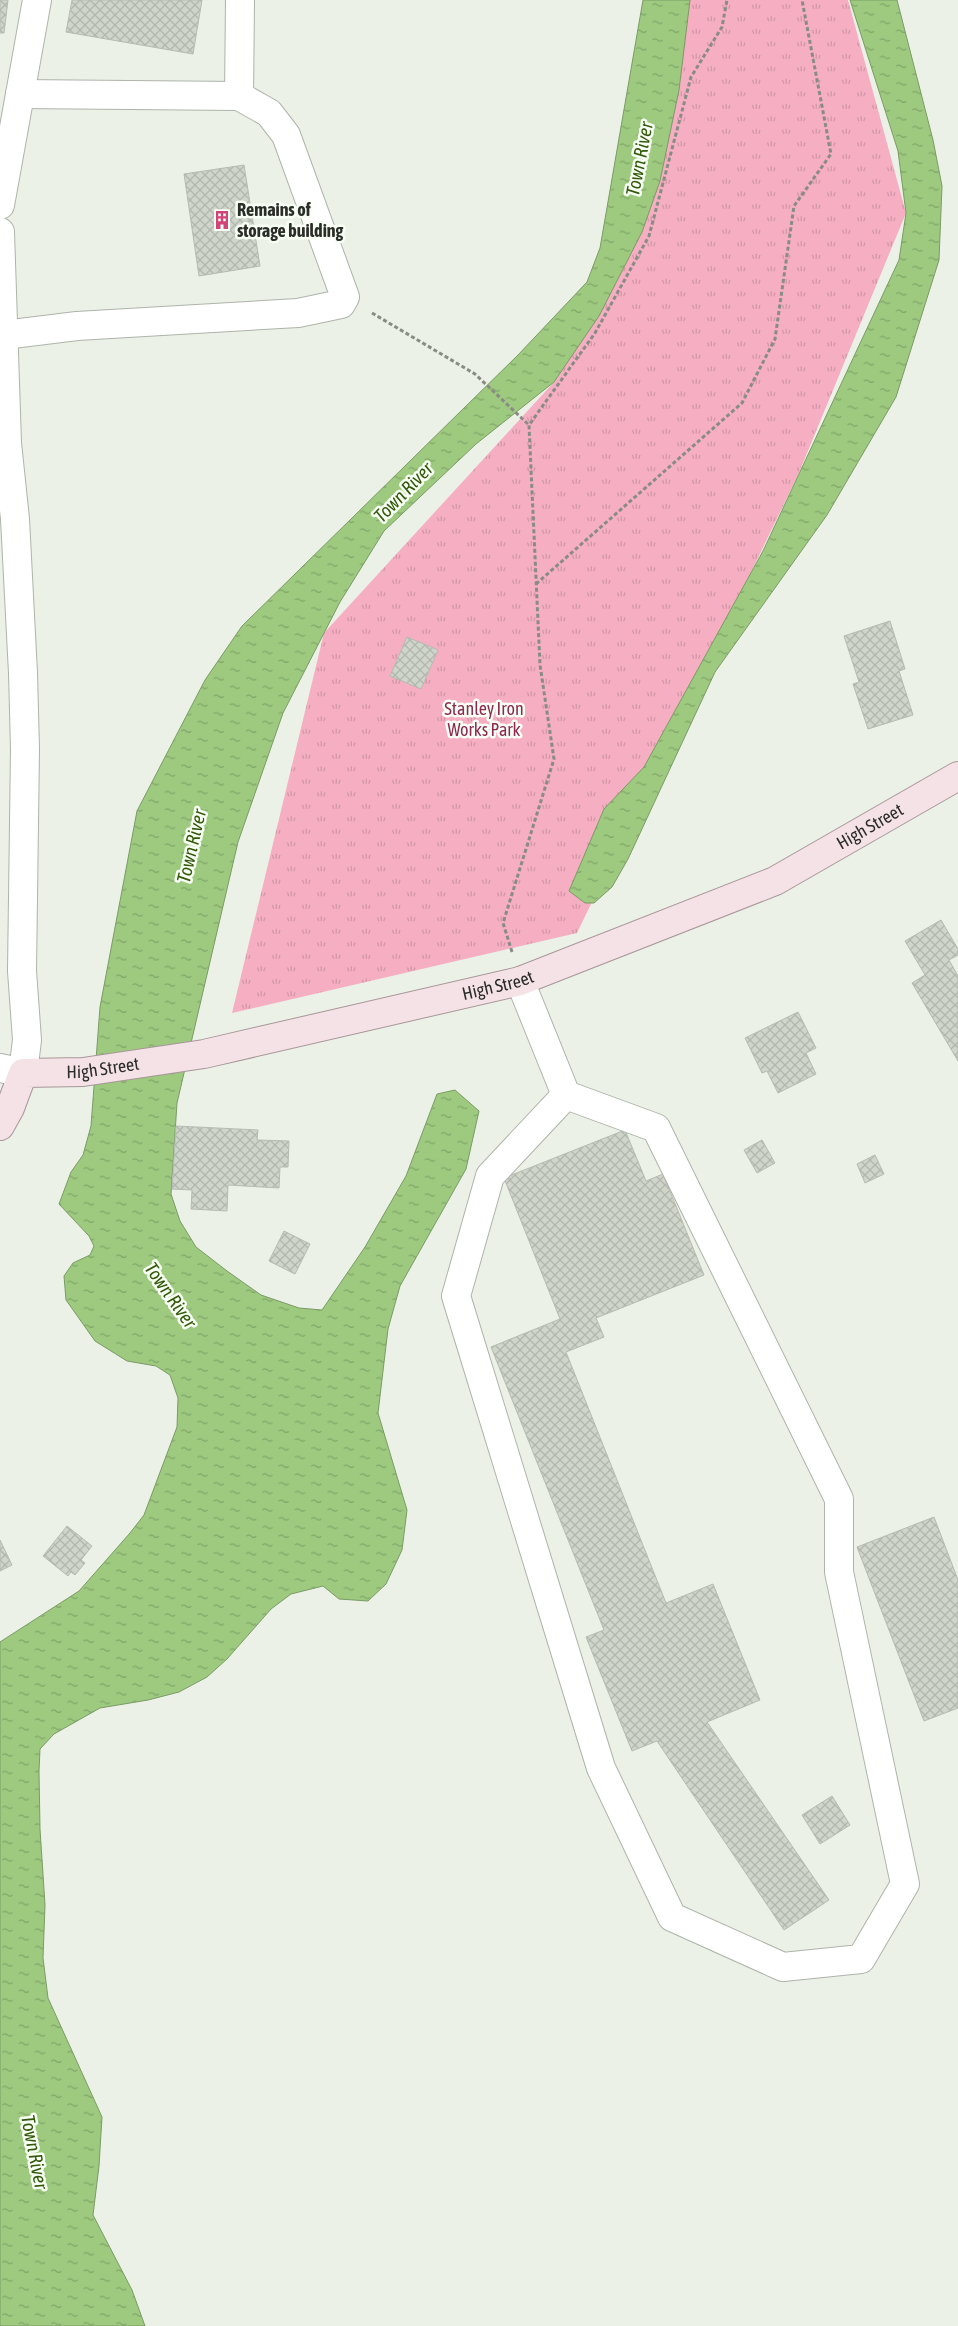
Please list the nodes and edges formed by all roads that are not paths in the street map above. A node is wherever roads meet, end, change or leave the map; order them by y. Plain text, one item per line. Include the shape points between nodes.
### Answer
1 (37, 0) edge
2 (240, 0) edge
3 (20, 94) junction
4 (239, 96) junction
5 (0, 205) edge
6 (0, 232) edge
7 (3, 353) edge
8 (958, 776) edge
9 (520, 981) junction
10 (12, 1071) edge
11 (566, 1095) junction
12 (0, 1126) edge

1 - 3 lane
2 - 4 lane
3 - 4 lane
3 - 5 lane
4 - 7 lane via 269,113 286,135 344,297 341,304 298,312 77,326
6 - 7 lane
7 - 10 lane via 25,749 22,971 27,1040
8 - 9 main road, High Street via 775,881
9 - 10 main road, High Street via 204,1054 83,1072
9 - 11 lane
10 - 12 main road via 10,1108
11 - 11 lane via 656,1128 839,1500 839,1572 906,1884 861,1959 783,1967 672,1917 601,1768 456,1296 490,1176

